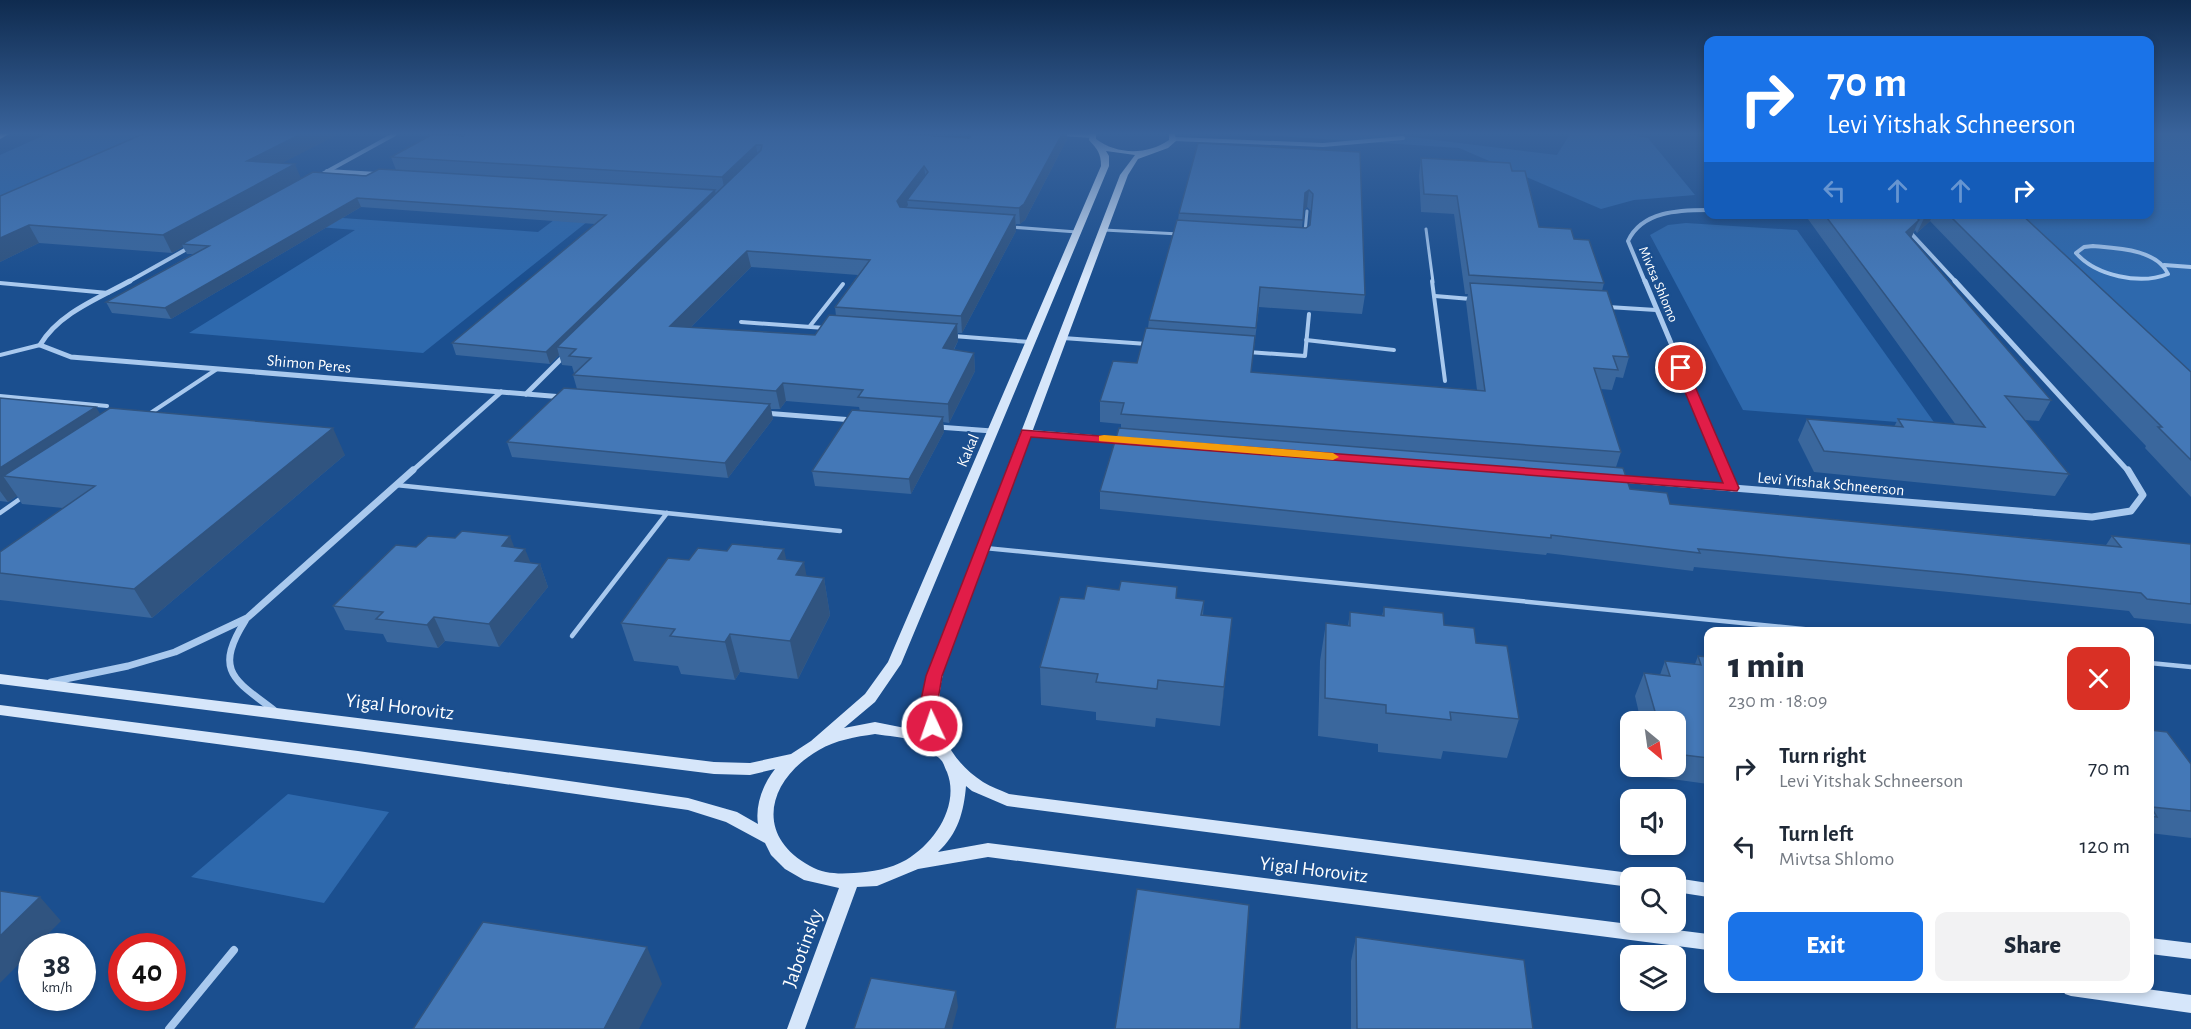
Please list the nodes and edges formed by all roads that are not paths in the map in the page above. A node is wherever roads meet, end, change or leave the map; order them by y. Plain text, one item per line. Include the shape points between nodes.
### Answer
1 (1098, 182) edge
2 (1123, 182) edge
3 (1704, 210) edge
4 (1307, 211) edge
5 (1007, 226) edge
6 (1905, 226) edge
7 (1426, 229) dead end
8 (1103, 230) junction
9 (1077, 232) junction
10 (1186, 235) edge
11 (1304, 242) edge
12 (196, 244) edge
13 (2164, 265) junction
14 (2191, 267) edge
15 (0, 284) edge
16 (843, 284) dead end
17 (108, 293) junction
18 (1435, 296) junction
19 (1481, 299) edge
20 (1598, 306) edge
21 (1656, 310) junction
22 (1309, 314) edge
23 (741, 322) dead end
24 (810, 327) junction
25 (833, 328) edge
26 (949, 336) edge
27 (1063, 338) junction
28 (1306, 340) junction
29 (1030, 342) junction
30 (40, 345) junction
31 (1155, 345) edge
32 (1394, 350) dead end
33 (1247, 352) edge
34 (567, 353) edge
35 (0, 355) edge
36 (217, 369) junction
37 (1446, 381) dead end
38 (501, 392) junction
39 (526, 394) junction
40 (0, 396) edge
41 (566, 397) edge
42 (107, 406) dead end
43 (756, 412) edge
44 (138, 421) edge
45 (862, 421) edge
46 (933, 427) edge
47 (992, 432) junction
48 (1026, 432) junction
49 (1132, 441) edge
50 (1616, 479) edge
51 (396, 485) junction
52 (1732, 488) junction
53 (30, 493) edge
54 (0, 513) edge
55 (667, 513) junction
56 (840, 531) dead end
57 (982, 548) junction
58 (247, 618) junction
59 (1782, 627) edge
60 (572, 636) dead end
61 (2154, 663) edge
62 (2191, 667) edge
63 (0, 679) edge
64 (42, 684) junction
65 (0, 710) edge
66 (278, 714) junction
67 (817, 743) junction
68 (794, 759) junction
69 (949, 759) junction
70 (769, 838) junction
71 (914, 863) junction
72 (1620, 879) edge
73 (850, 882) junction
74 (1686, 887) edge
75 (1704, 889) edge
76 (1704, 941) edge
77 (2154, 946) edge
78 (234, 950) dead end
79 (2191, 951) edge
80 (2108, 993) edge
81 (2191, 1004) edge
82 (169, 1029) edge
83 (796, 1029) edge

1 - 9 street, Kakal
2 - 8 street
3 - 21 street, Mivtsa Shlomo via 1654,218 1630,233 1630,248
4 - 11 lane
5 - 9 lane
6 - 52 street, Levi Yitshak Schneerson via 2123,463 2143,495 2131,511 2092,518
7 - 18 lane
8 - 10 lane
8 - 27 street
9 - 29 street, Kakal
12 - 17 street
13 - 13 street via 2119,248 2084,247 2076,253 2093,267 2132,278 2164,277 2168,274
13 - 14 street
15 - 17 lane
16 - 24 lane
17 - 30 street via 49,330
18 - 19 lane
18 - 37 lane
20 - 21 lane
21 - 52 street, Mivtsa Shlomo
22 - 28 lane
23 - 24 lane
24 - 25 lane
26 - 29 lane
27 - 31 lane
27 - 48 street
28 - 32 lane
28 - 33 lane via 1305,356
29 - 47 street, Kakal
30 - 35 lane
30 - 36 street, Shimon Peres via 70,357
34 - 39 street
36 - 38 street, Shimon Peres
36 - 44 lane
38 - 39 street, Shimon Peres
38 - 51 street
39 - 41 street, Shimon Peres
40 - 42 lane
43 - 45 street
46 - 47 street
47 - 67 street, Kakal via 894,664 870,698
48 - 49 street
48 - 57 street
50 - 52 street, Levi Yitshak Schneerson
51 - 55 lane
51 - 58 street
53 - 54 lane
55 - 56 lane
55 - 60 lane
57 - 59 lane
57 - 69 street via 931,689 932,726
58 - 64 street via 206,641 161,659 128,669
58 - 66 street via 230,649 231,673 240,686
61 - 62 lane
63 - 64 street, Yigal Horovitz
64 - 66 street, Yigal Horovitz
65 - 70 street via 688,804 731,817
66 - 68 street, Yigal Horovitz via 714,768 750,769
67 - 68 street
67 - 69 street via 846,732 889,729 915,735
68 - 70 street via 776,779 766,803
69 - 71 street via 960,786 954,821 938,844
69 - 72 street, Yigal Horovitz via 978,787 1007,800
70 - 73 street via 774,850 793,868 820,878
71 - 73 street via 882,877
71 - 76 street, Yigal Horovitz via 988,850
73 - 83 street, Jabotinsky
74 - 75 street
77 - 79 street
78 - 82 street
80 - 81 street

